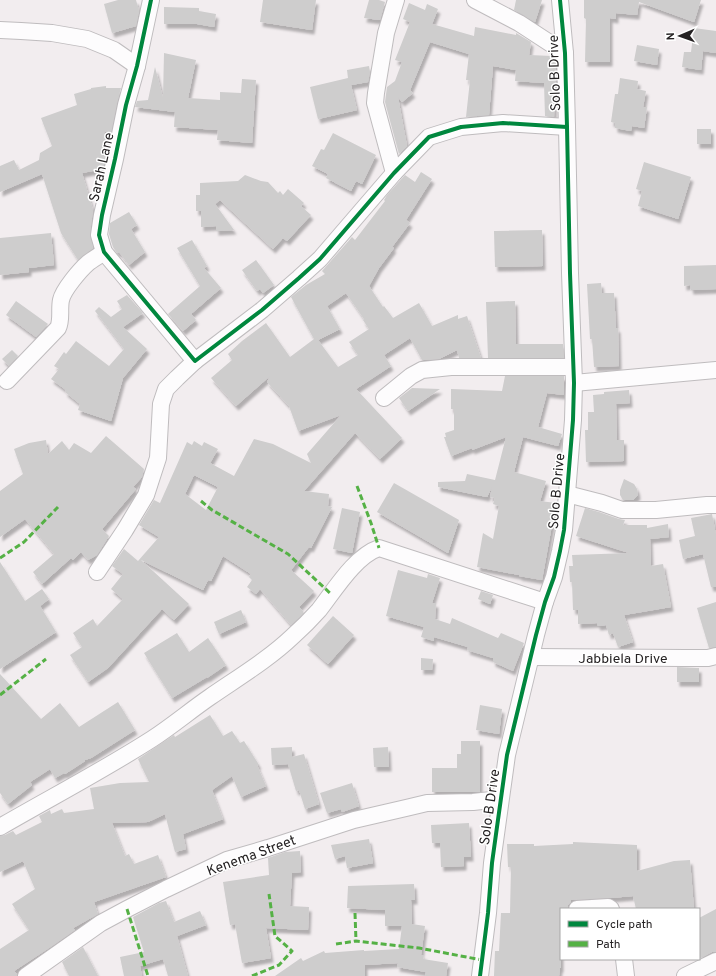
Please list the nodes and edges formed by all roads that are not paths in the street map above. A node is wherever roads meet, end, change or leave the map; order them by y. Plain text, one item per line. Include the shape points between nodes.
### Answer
1 (151, 0) edge
2 (396, 0) edge
3 (475, 0) edge
4 (560, 0) edge
5 (0, 30) edge
6 (565, 53) junction
7 (137, 66) junction
8 (567, 126) junction
9 (394, 173) junction
10 (104, 252) junction
11 (195, 361) junction
12 (716, 370) edge
13 (573, 375) junction
14 (8, 381) dead end
15 (384, 398) dead end
16 (567, 494) junction
17 (716, 505) edge
18 (97, 572) dead end
19 (545, 602) junction
20 (716, 656) edge
21 (531, 657) junction
22 (500, 799) junction
23 (0, 827) edge
24 (593, 908) edge
25 (610, 908) edge
26 (624, 960) edge
27 (716, 961) edge
28 (26, 976) edge
29 (480, 976) edge
30 (626, 976) edge
31 (685, 976) edge

1 - 7 street, Sarah Lane
2 - 9 street via 386,33 375,103
3 - 6 street via 519,23
4 - 6 street, Solo B Drive
5 - 7 street via 52,33 87,39 114,50
6 - 8 street, Solo B Drive
7 - 10 street, Sarah Lane via 98,235
8 - 9 street via 503,123 461,127 429,137
8 - 13 street, Solo B Drive
9 - 11 street via 320,259 262,310
10 - 11 street, Sarah Lane
10 - 14 street via 89,262 66,289 60,306 58,328
11 - 18 street via 166,389 161,404 158,458 146,495
12 - 13 street
13 - 15 street via 451,367 422,370
13 - 16 street, Solo B Drive via 573,420
16 - 17 street via 622,510
16 - 19 street, Solo B Drive via 560,551
19 - 21 street, Solo B Drive
19 - 23 street via 379,548 372,550 357,562 318,612 275,652 153,738
20 - 21 street, Jabbiela Drive
21 - 22 street, Solo B Drive via 507,754
22 - 28 street, Kenema Street via 427,803 354,820 227,860 101,923
22 - 29 street, Solo B Drive
24 - 25 street
26 - 30 street
27 - 31 street

